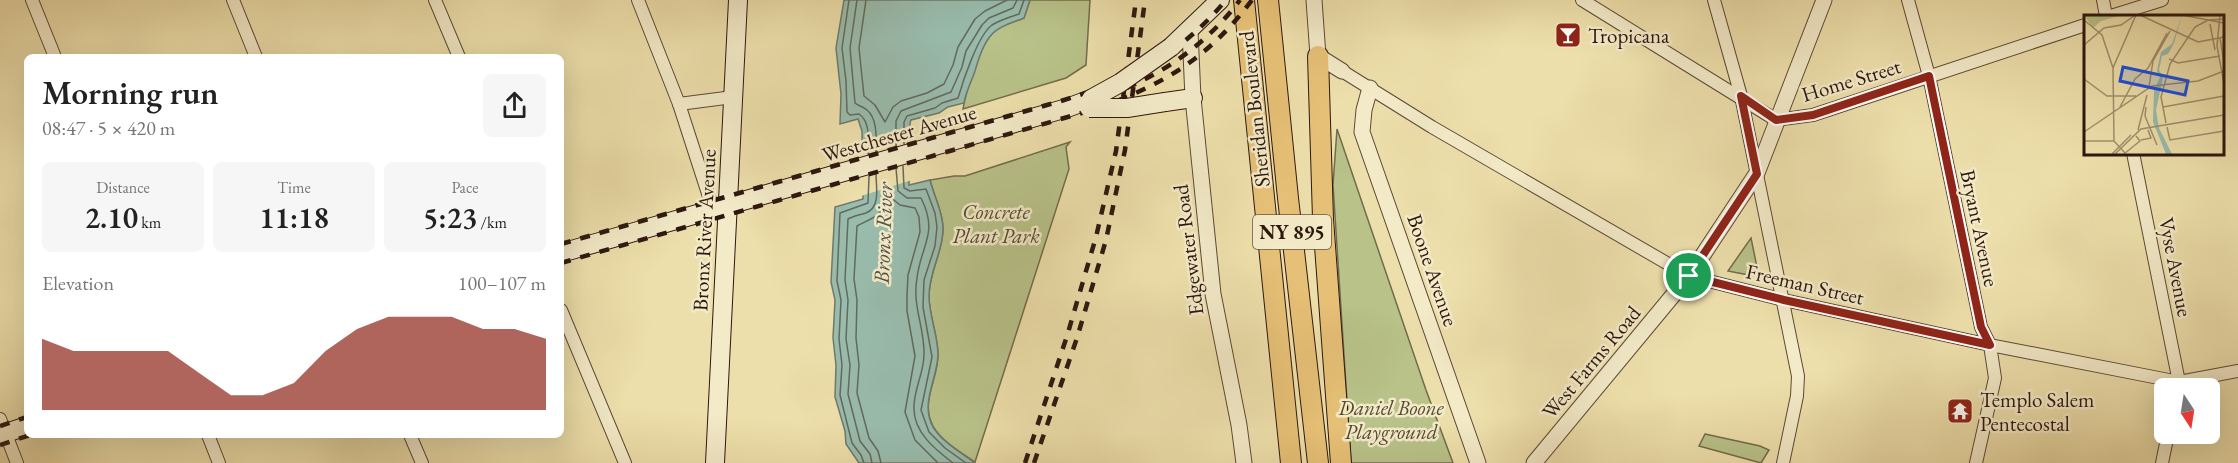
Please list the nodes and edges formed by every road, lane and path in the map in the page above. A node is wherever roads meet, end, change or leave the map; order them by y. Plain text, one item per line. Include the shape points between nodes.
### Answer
1 (32, 0) edge
2 (233, 0) edge
3 (435, 0) edge
4 (638, 0) edge
5 (738, 0) edge
6 (1220, 0) edge
7 (1244, 0) edge
8 (1268, 0) edge
9 (1314, 0) edge
10 (1582, 0) edge
11 (1714, 0) edge
12 (1824, 0) edge
13 (1908, 0) edge
14 (2103, 0) edge
15 (2162, 0) edge
16 (2106, 15) edge
17 (2114, 15) edge
18 (2084, 25) edge
19 (1190, 31) junction
20 (54, 54) edge
21 (255, 54) edge
22 (458, 54) edge
23 (1318, 56) junction
24 (1342, 71) joint
25 (1929, 76) junction
26 (1370, 88) junction
27 (1741, 96) junction
28 (733, 97) junction
29 (1193, 98) junction
30 (1090, 103) junction
31 (679, 104) junction
32 (1776, 120) junction
33 (2133, 154) edge
34 (1757, 174) junction
35 (721, 207) junction
36 (564, 252) edge
37 (1689, 276) junction
38 (1784, 300) junction
39 (564, 317) edge
40 (1990, 345) junction
41 (2238, 371) edge
42 (2178, 378) edge
43 (2208, 378) edge
44 (2154, 380) edge
45 (24, 426) edge
46 (2, 429) edge
47 (209, 438) edge
48 (411, 438) edge
49 (2166, 444) edge
50 (17, 463) edge
51 (219, 463) edge
52 (422, 463) edge
53 (625, 463) edge
54 (715, 463) edge
55 (1244, 463) edge
56 (1291, 463) edge
57 (1318, 463) edge
58 (1341, 463) edge
59 (1478, 463) edge
60 (1534, 463) edge
61 (1782, 463) edge
62 (1976, 463) edge
63 (2162, 463) edge

1 - 20 street
2 - 21 street
3 - 22 street
4 - 31 street
5 - 28 main road, Bronx River Avenue
6 - 19 main road
7 - 56 main road, Sheridan Boulevard / NY 895
8 - 57 main road, Sheridan Boulevard / NY 895
9 - 23 street
10 - 27 street
11 - 27 street
12 - 32 street, West Farms Road
13 - 25 street, Bryant Avenue
14 - 16 street
15 - 17 street
18 - 25 street, Home Street
19 - 29 street, Edgewater Road
19 - 30 main road, bridge
23 - 24 street
23 - 58 main road via 1323,219
24 - 26 street, Freeman Street
25 - 32 street, Home Street via 1813,115
25 - 40 street, Bryant Avenue via 1981,327
26 - 37 street, Freeman Street
26 - 59 street, Boone Avenue via 1362,132
27 - 32 street
27 - 34 street
28 - 31 street
28 - 35 main road, Bronx River Avenue
29 - 30 main road, Westchester Avenue, bridge via 1127,108
29 - 55 street, Edgewater Road via 1214,302
30 - 35 main road, Westchester Avenue
31 - 35 street
32 - 34 street, West Farms Road
33 - 42 street, Vyse Avenue
34 - 37 street, West Farms Road
34 - 38 street
35 - 36 main road, Westchester Avenue
35 - 54 main road, Bronx River Avenue
37 - 38 street, Freeman Street
37 - 60 street, West Farms Road
38 - 40 street, Freeman Street
38 - 61 street via 1799,386
39 - 53 street
40 - 44 street, Freeman Street
40 - 62 street, Bryant Avenue via 1995,378
41 - 43 street, Freeman Street
45 - 46 main road
46 - 50 street
47 - 51 street
48 - 52 street
49 - 63 street

